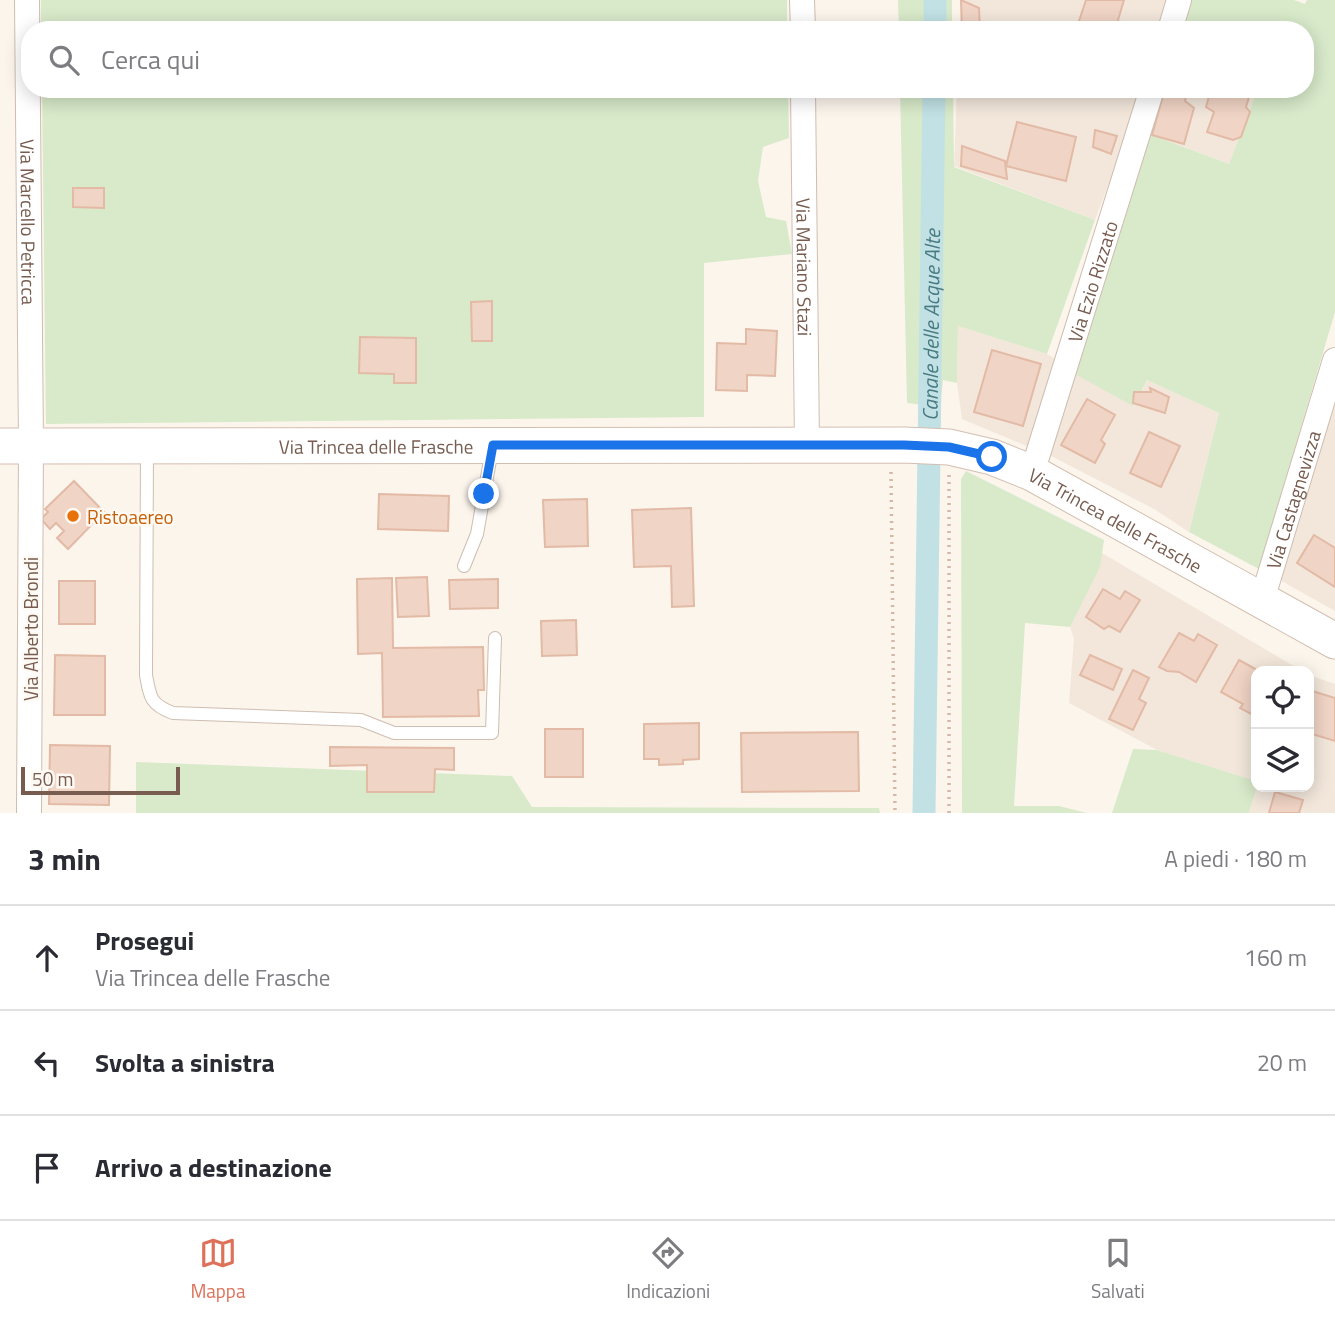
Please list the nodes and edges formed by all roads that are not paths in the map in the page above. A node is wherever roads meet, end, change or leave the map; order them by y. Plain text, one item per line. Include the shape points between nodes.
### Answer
1 (27, 0) edge
2 (802, 0) edge
3 (1180, 0) edge
4 (26, 21) edge
5 (803, 21) edge
6 (1173, 21) edge
7 (24, 98) edge
8 (803, 98) edge
9 (1149, 98) edge
10 (1335, 360) edge
11 (147, 445) junction
12 (493, 445) junction
13 (807, 445) junction
14 (15, 446) edge
15 (1032, 473) junction
16 (464, 566) dead end
17 (1262, 600) junction
18 (495, 638) dead end
19 (1335, 640) edge
20 (29, 813) edge

1 - 4 street, Via Marcello Petricca
2 - 5 street
3 - 6 street
7 - 14 street, Via Marcello Petricca
8 - 13 street, Via Mariano Stazi
9 - 15 street, Via Ezio Rizzato
10 - 17 street, Via Castagnevizza
11 - 12 street, Via Trincea delle Frasche
11 - 14 street, Via Trincea delle Frasche
11 - 18 lane via 146,675 157,707 173,713 361,720 394,733 492,733
12 - 13 street, Via Trincea delle Frasche
12 - 16 lane via 477,534
13 - 15 street, Via Trincea delle Frasche via 949,447
14 - 20 street, Via Alberto Brondi
15 - 17 street, Via Trincea delle Frasche
17 - 19 street, Via Trincea delle Frasche

